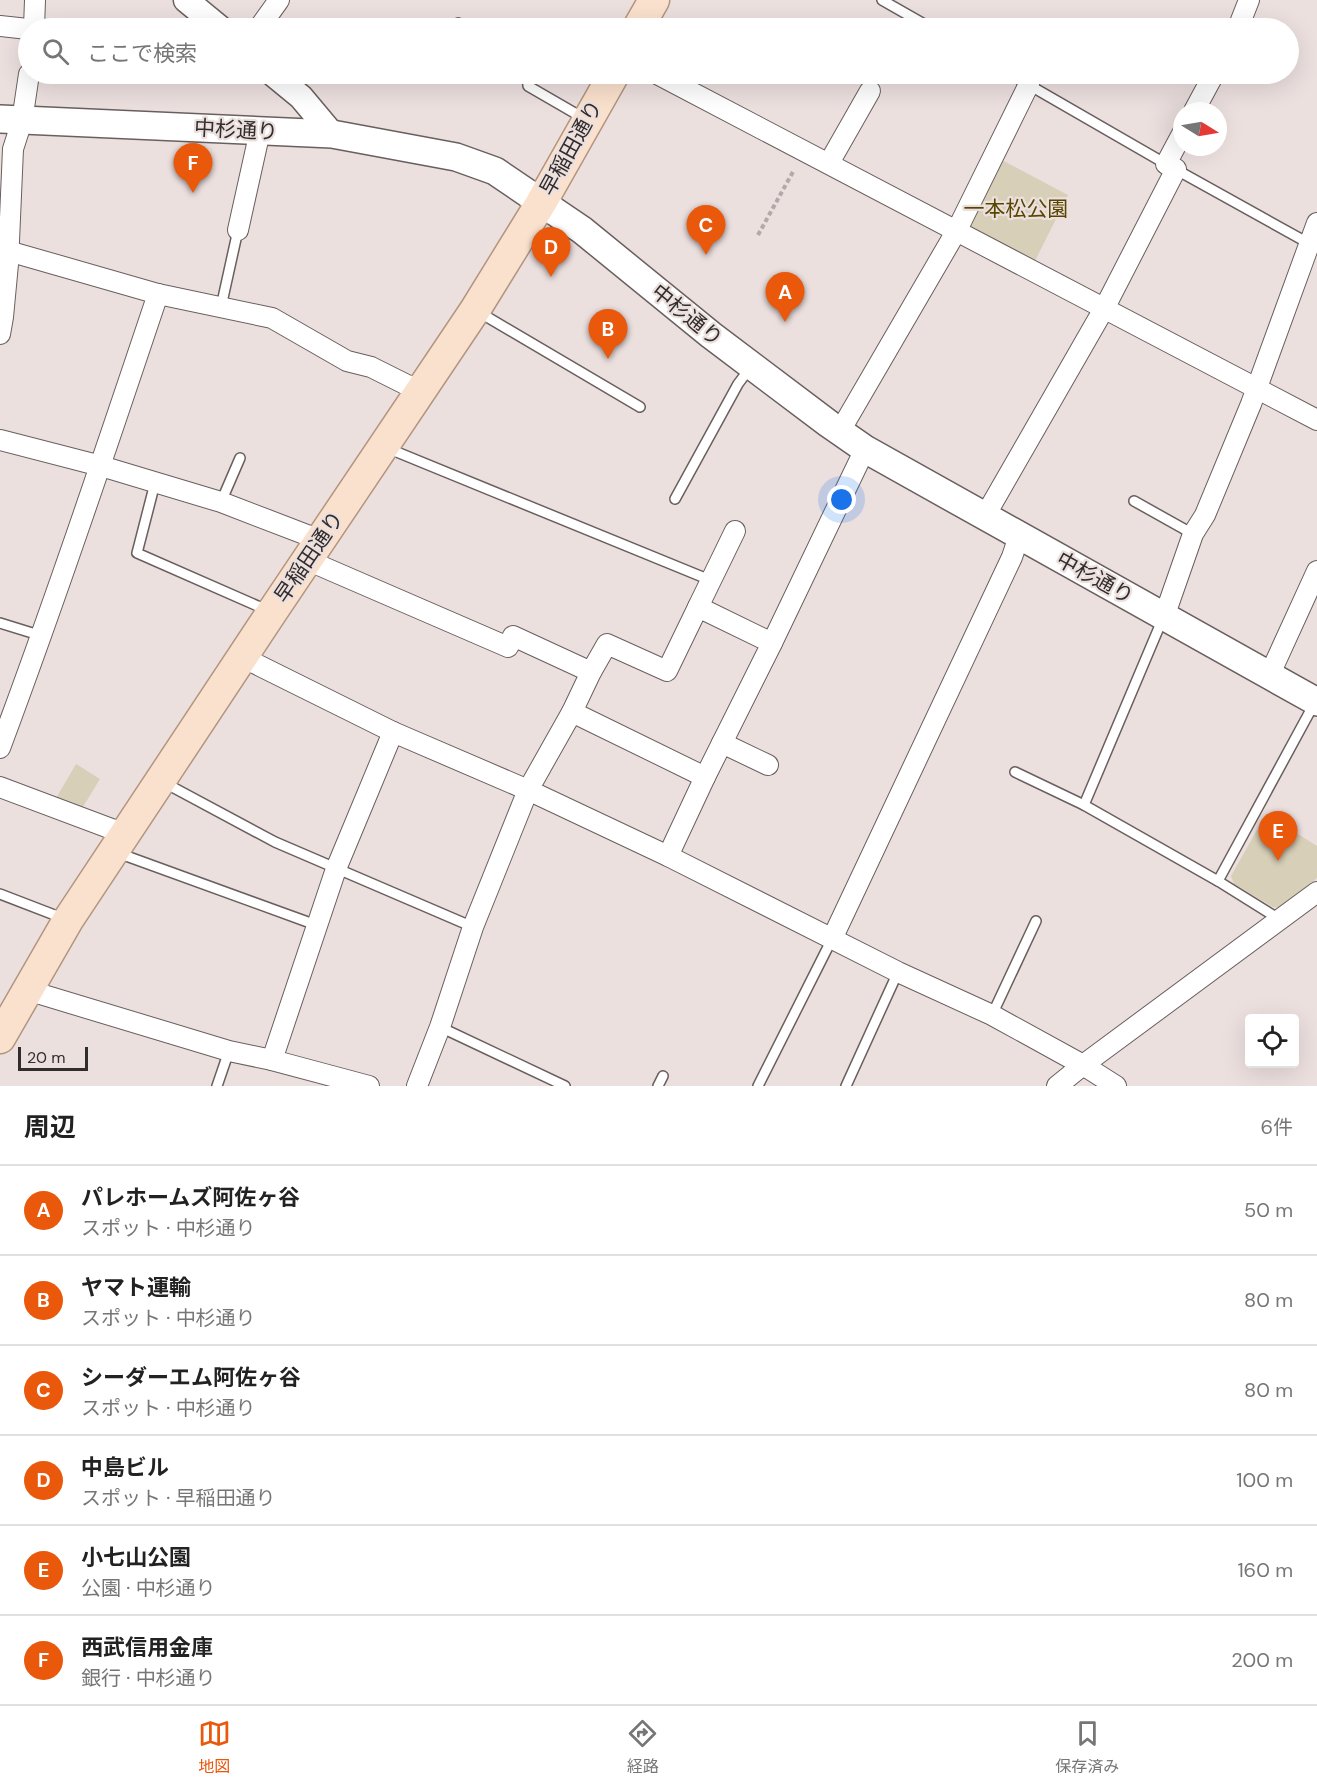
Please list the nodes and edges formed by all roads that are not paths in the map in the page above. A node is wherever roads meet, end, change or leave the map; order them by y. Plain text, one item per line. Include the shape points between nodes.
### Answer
1 (35, 0) edge
2 (186, 0) edge
3 (279, 0) edge
4 (654, 0) edge
5 (882, 0) edge
6 (1249, 0) edge
7 (34, 18) edge
8 (208, 18) edge
9 (267, 18) edge
10 (644, 18) edge
11 (914, 18) edge
12 (1242, 18) edge
13 (0, 26) edge
14 (18, 28) edge
15 (25, 84) edge
16 (285, 84) edge
17 (528, 84) edge
18 (608, 84) edge
19 (676, 84) edge
20 (1029, 84) joint
21 (1209, 84) edge
22 (870, 91) dead end
23 (1199, 102) edge
24 (11, 120) edge
25 (587, 120) junction
26 (260, 131) junction
27 (332, 134) junction
28 (1175, 156) edge
29 (829, 164) junction
30 (1171, 167) junction
31 (6, 168) edge
32 (541, 203) junction
33 (1317, 223) edge
34 (238, 230) joint
35 (957, 230) junction
36 (1313, 246) edge
37 (8, 251) junction
38 (158, 294) junction
39 (220, 307) junction
40 (1104, 307) junction
41 (475, 310) junction
42 (0, 334) edge
43 (752, 366) junction
44 (1255, 388) junction
45 (421, 392) junction
46 (640, 407) dead end
47 (1317, 420) edge
48 (840, 431) junction
49 (0, 440) edge
50 (384, 446) junction
51 (865, 449) junction
52 (240, 458) dead end
53 (101, 466) junction
54 (155, 483) junction
55 (675, 499) dead end
56 (1134, 501) dead end
57 (221, 502) junction
58 (985, 516) junction
59 (735, 531) dead end
60 (1193, 534) junction
61 (1019, 536) junction
62 (314, 550) junction
63 (1317, 571) edge
64 (710, 580) junction
65 (698, 607) junction
66 (272, 612) junction
67 (1164, 617) junction
68 (0, 623) edge
69 (42, 636) junction
70 (772, 644) junction
71 (242, 657) junction
72 (591, 672) junction
73 (1269, 676) junction
74 (1316, 702) edge
75 (572, 712) junction
76 (393, 732) junction
77 (722, 743) junction
78 (0, 748) edge
79 (768, 765) dead end
80 (1015, 772) dead end
81 (705, 777) junction
82 (161, 781) junction
83 (0, 787) edge
84 (528, 790) junction
85 (1084, 805) junction
86 (119, 842) junction
87 (668, 856) junction
88 (336, 869) junction
89 (1218, 881) junction
90 (1317, 892) edge
91 (0, 894) edge
92 (1279, 919) junction
93 (68, 920) junction
94 (1036, 921) dead end
95 (316, 925) junction
96 (473, 927) junction
97 (832, 939) junction
98 (898, 972) junction
99 (27, 990) junction
100 (992, 1015) junction
101 (440, 1027) junction
102 (0, 1038) edge
103 (229, 1051) junction
104 (272, 1060) junction
105 (1083, 1065) junction
106 (663, 1076) dead end
107 (217, 1086) edge
108 (369, 1086) edge
109 (417, 1086) edge
110 (565, 1086) edge
111 (658, 1086) edge
112 (758, 1086) edge
113 (846, 1086) edge
114 (1057, 1086) edge
115 (1116, 1086) edge

1 - 7 street
2 - 8 street
3 - 9 street
4 - 10 main road
5 - 11 lane
6 - 12 street
13 - 14 street
15 - 24 street
16 - 27 street
17 - 25 lane
18 - 25 main road, 早稲田通り
19 - 29 street
20 - 30 lane
20 - 35 street
21 - 23 street
22 - 29 street
24 - 26 main road, 中杉通り
24 - 31 street via 14,149
25 - 32 main road, 早稲田通り
26 - 27 main road, 中杉通り
26 - 34 street
27 - 32 main road, 中杉通り via 456,157 495,171
28 - 30 street
29 - 35 street
30 - 36 lane
30 - 40 street
31 - 37 street
32 - 41 main road, 早稲田通り
32 - 43 main road, 中杉通り via 582,230
33 - 36 street
34 - 39 lane
35 - 40 street
35 - 48 street
36 - 44 street
37 - 38 street
37 - 42 street
38 - 39 street
38 - 53 street
39 - 45 street via 272,318 347,361 371,367
40 - 44 street
40 - 58 street
41 - 45 main road, 早稲田通り
41 - 46 lane
43 - 48 main road, 中杉通り
43 - 55 lane via 738,384
44 - 47 street
44 - 60 street via 1205,515
45 - 50 main road, 早稲田通り
48 - 51 main road, 中杉通り
49 - 53 street
50 - 62 main road, 早稲田通り
50 - 64 lane
51 - 58 main road, 中杉通り
51 - 70 street
52 - 57 lane
53 - 54 street
53 - 69 street
54 - 57 street
54 - 66 lane via 137,553
56 - 60 lane
57 - 62 street
58 - 61 main road, 中杉通り
59 - 64 street
60 - 67 street
61 - 67 main road, 中杉通り
61 - 97 street
62 - 66 main road, 早稲田通り
62 - 72 street via 507,647 513,636
63 - 73 street
64 - 65 street
65 - 70 street
65 - 72 street via 668,671 607,644
66 - 71 main road, 早稲田通り
67 - 73 main road, 中杉通り
67 - 85 lane
68 - 69 lane
69 - 78 street
70 - 77 street
71 - 76 street
71 - 82 main road, 早稲田通り
72 - 75 street
73 - 74 main road, 中杉通り
74 - 89 lane
75 - 81 street
75 - 84 street
76 - 84 street
76 - 88 street
77 - 79 street
77 - 81 street
80 - 85 lane
81 - 87 street
82 - 86 main road, 早稲田通り
82 - 88 lane via 275,842
83 - 86 street
84 - 87 street
84 - 96 street
85 - 89 lane
86 - 93 main road, 早稲田通り
86 - 95 lane
87 - 97 street
88 - 95 street
88 - 96 lane
89 - 92 lane
90 - 92 street
91 - 93 lane
92 - 105 street
93 - 99 main road, 早稲田通り
94 - 100 lane
95 - 104 street
96 - 101 street
97 - 98 street
97 - 112 lane
98 - 100 street
98 - 113 lane
99 - 102 main road, 早稲田通り
99 - 103 street
100 - 105 street
101 - 109 street
101 - 110 lane
103 - 104 street
103 - 107 lane
104 - 108 street
105 - 114 street
105 - 115 street
106 - 111 lane

